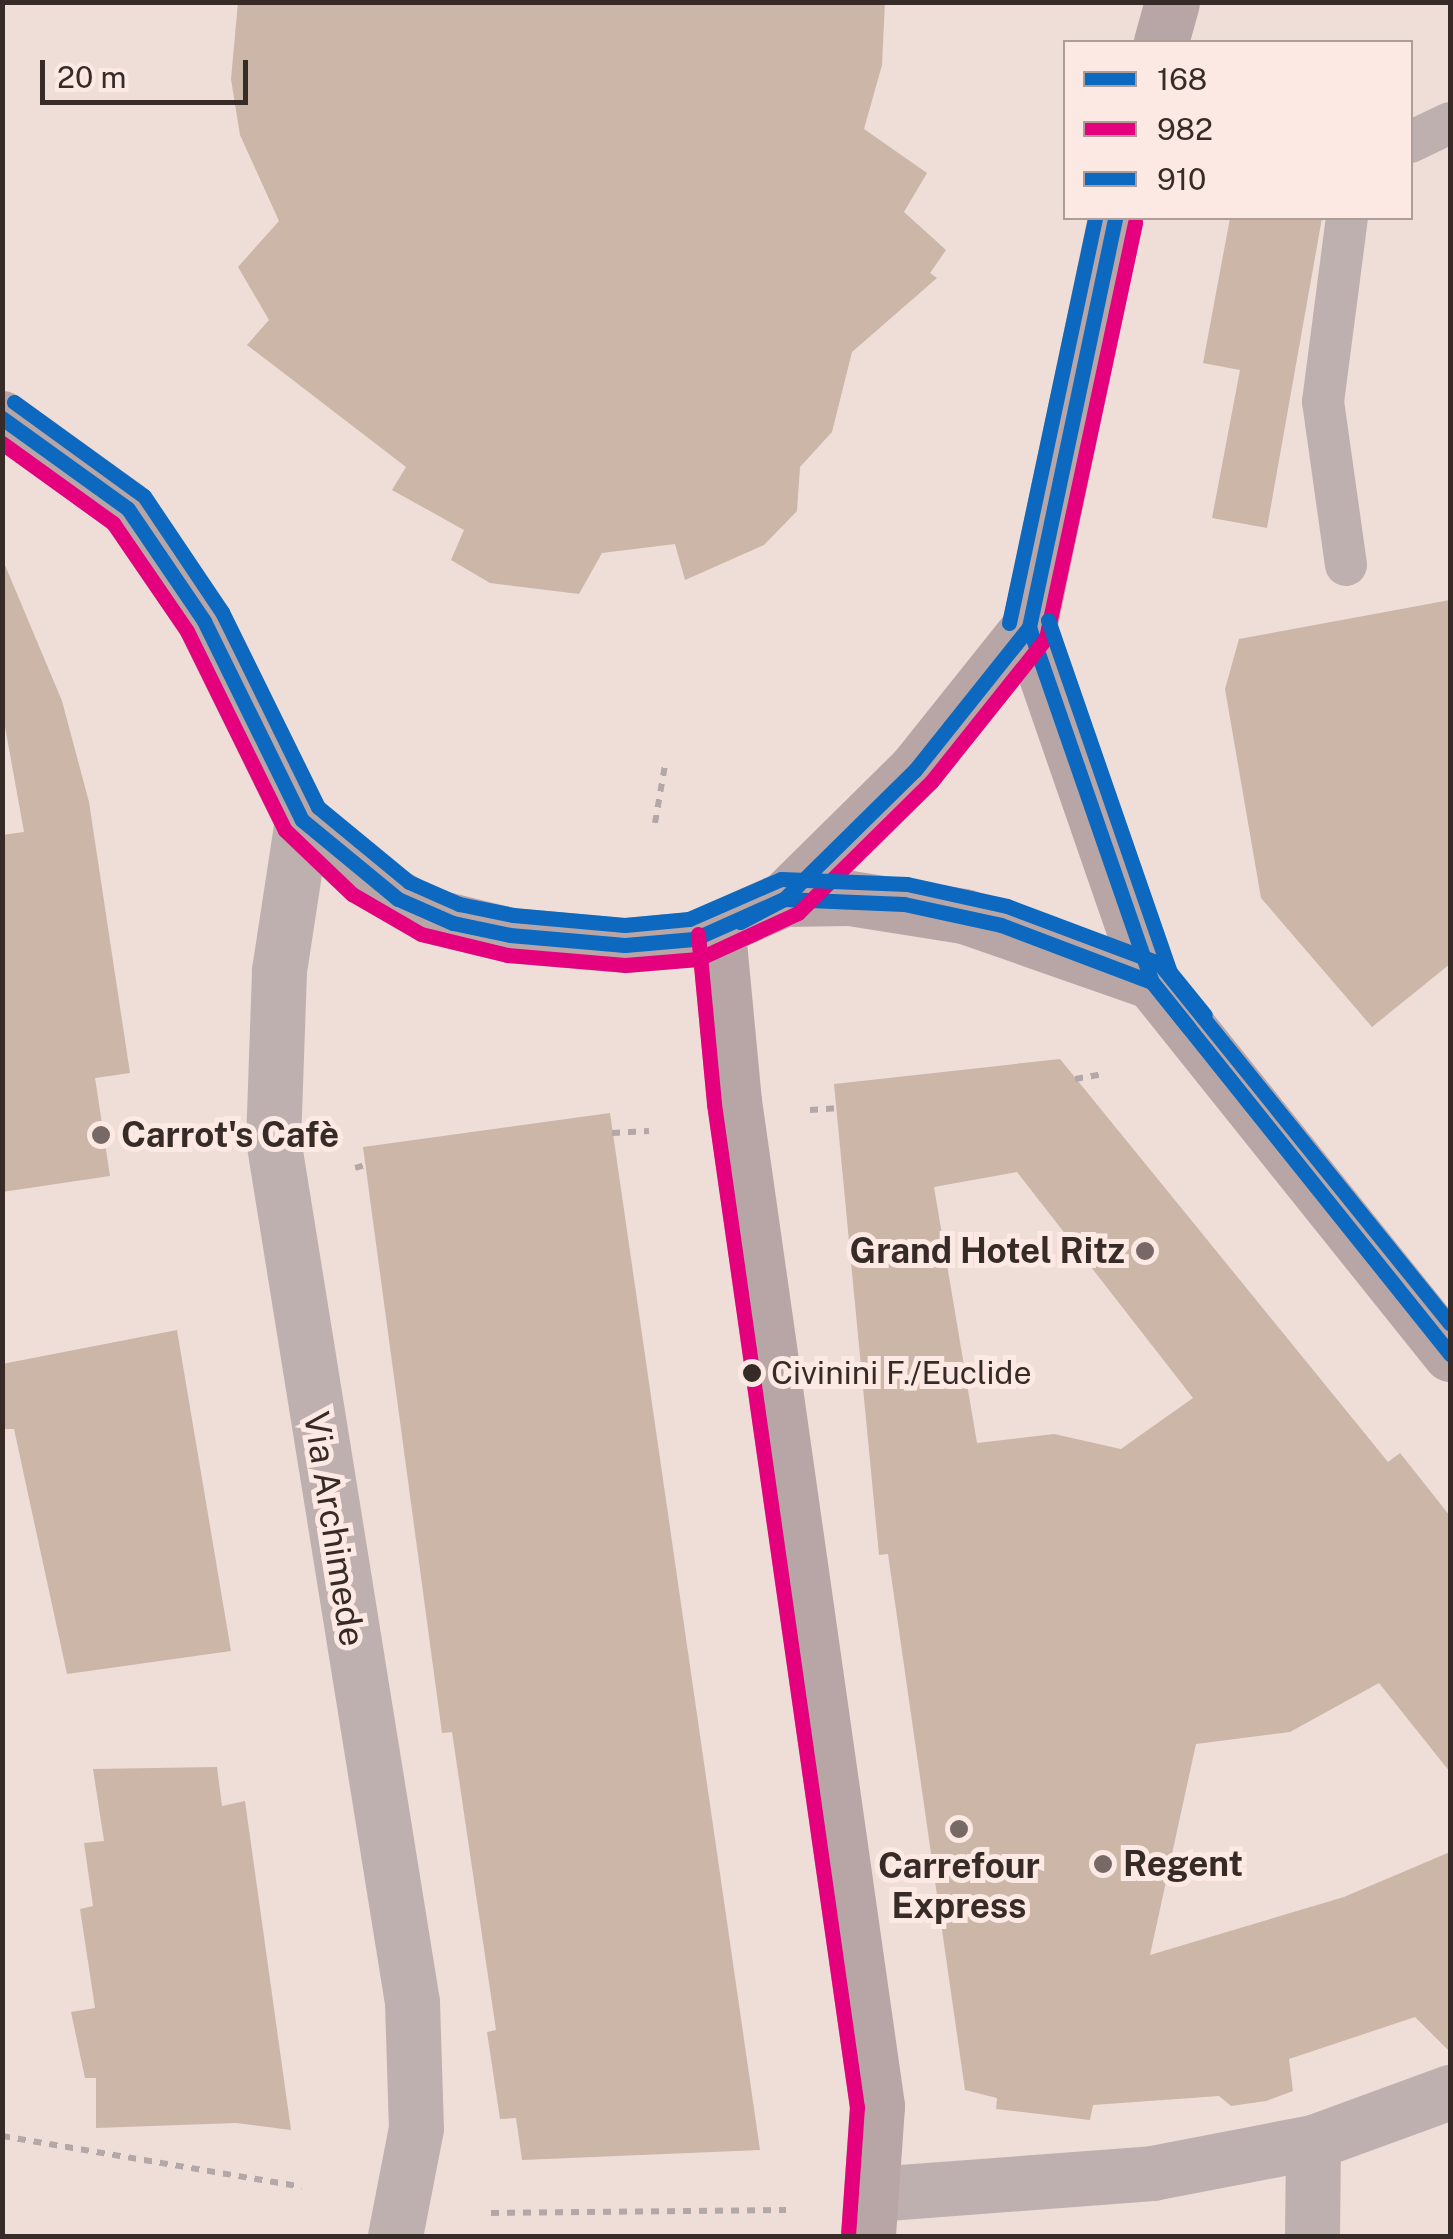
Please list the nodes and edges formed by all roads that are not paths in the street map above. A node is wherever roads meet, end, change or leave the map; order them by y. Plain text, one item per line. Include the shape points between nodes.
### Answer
1 (1172, 2) edge
2 (1162, 40) edge
3 (1450, 123) edge
4 (1413, 141) edge
5 (1114, 220) edge
6 (1347, 220) edge
7 (2, 418) edge
8 (1346, 566) dead end
9 (1029, 627) junction
10 (302, 820) junction
11 (784, 900) junction
12 (718, 932) junction
13 (1152, 982) junction
14 (1450, 1354) edge
15 (1450, 2092) edge
16 (1313, 2142) junction
17 (871, 2215) edge
18 (395, 2236) edge
19 (1312, 2236) edge

1 - 2 street
3 - 4 lane
5 - 9 street
6 - 8 lane via 1323,402
7 - 10 street via 128,509 221,653
9 - 11 street via 915,770
9 - 13 street
10 - 12 street via 364,878 454,922 592,944 663,944
10 - 18 street, Via Archimede via 278,985 273,1139 412,2002 416,2128
11 - 12 street
11 - 13 street via 850,898 964,916
12 - 17 street via 734,1101 877,2106
13 - 14 street
15 - 16 street
16 - 17 street
16 - 19 street

